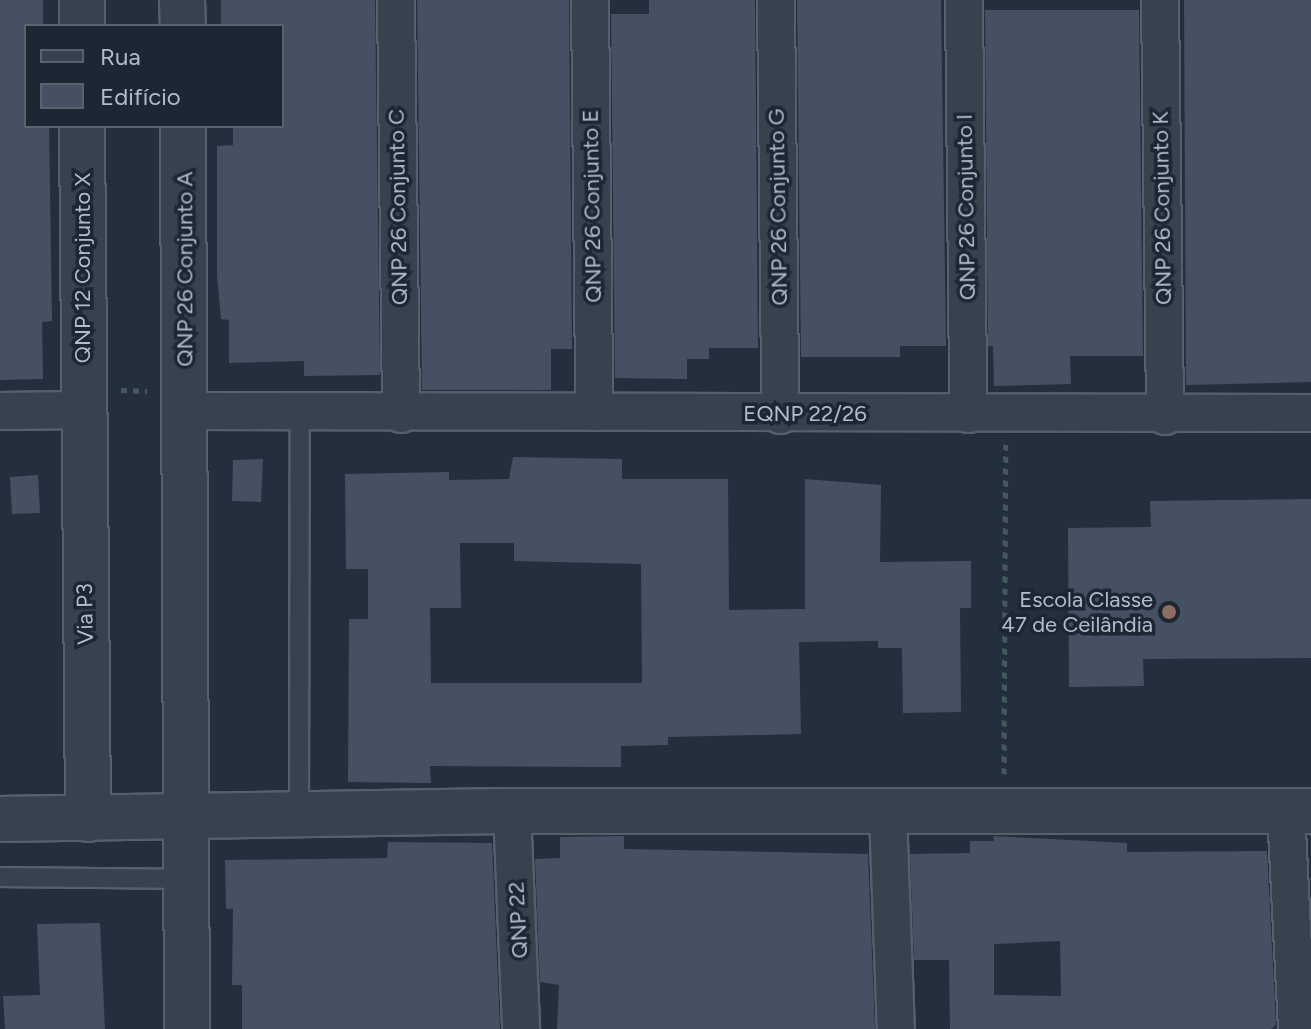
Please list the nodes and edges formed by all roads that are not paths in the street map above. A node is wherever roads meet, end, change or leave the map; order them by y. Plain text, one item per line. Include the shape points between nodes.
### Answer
1 (82, 0) edge
2 (182, 0) edge
3 (396, 0) edge
4 (590, 0) edge
5 (776, 0) edge
6 (964, 0) edge
7 (1160, 0) edge
8 (82, 24) edge
9 (183, 24) edge
10 (82, 128) edge
11 (183, 128) edge
12 (84, 400) junction
13 (185, 401) junction
14 (0, 411) edge
15 (594, 412) junction
16 (300, 413) junction
17 (1311, 413) edge
18 (401, 414) junction
19 (968, 414) junction
20 (780, 415) junction
21 (1165, 416) junction
22 (512, 811) junction
23 (1298, 811) edge
24 (888, 814) junction
25 (299, 816) junction
26 (187, 817) junction
27 (0, 819) edge
28 (88, 819) junction
29 (0, 877) edge
30 (186, 879) junction
31 (187, 1029) edge
32 (521, 1029) edge
33 (896, 1029) edge
34 (1297, 1029) edge

1 - 8 street
2 - 9 street
3 - 18 street, QNP 26 Conjunto C
4 - 15 street, QNP 26 Conjunto E
5 - 20 street, QNP 26 Conjunto G
6 - 19 street, QNP 26 Conjunto I
7 - 21 street, QNP 26 Conjunto K
10 - 12 street, QNP 12 Conjunto X
11 - 13 street, QNP 26 Conjunto A
12 - 14 street
12 - 28 street, Via P3
13 - 16 street, EQNP 22/26
13 - 26 street
15 - 18 street, EQNP 22/26
15 - 20 street, EQNP 22/26
16 - 18 street, EQNP 22/26
16 - 25 lane
17 - 21 street, EQNP 22/26
19 - 20 street, EQNP 22/26
19 - 21 street, EQNP 22/26
22 - 24 street
22 - 25 street
22 - 32 street, QNP 22
23 - 24 street
23 - 34 street
24 - 33 street
25 - 26 street
26 - 28 street
26 - 30 street
27 - 28 street
29 - 30 lane
30 - 31 street

